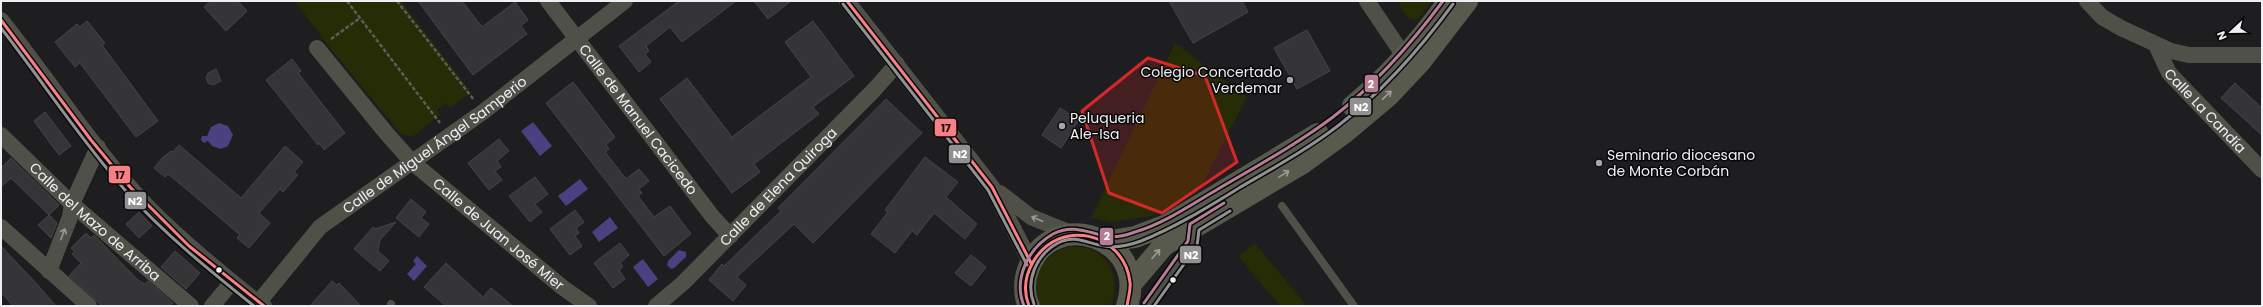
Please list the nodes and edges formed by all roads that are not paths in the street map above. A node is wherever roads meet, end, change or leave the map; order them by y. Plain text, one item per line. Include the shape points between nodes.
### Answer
1 (548, 1) edge
2 (625, 1) edge
3 (847, 1) edge
4 (1368, 1) edge
5 (1449, 1) edge
6 (1467, 1) edge
7 (2087, 1) edge
8 (1, 20) edge
9 (578, 38) junction
10 (2156, 45) junction
11 (317, 48) road end
12 (2262, 55) edge
13 (1404, 56) junction
14 (897, 64) junction
15 (1, 135) edge
16 (98, 146) junction
17 (412, 162) junction
18 (2262, 170) edge
19 (992, 187) junction
20 (72, 204) junction
21 (1282, 206) dead end
22 (1, 226) edge
23 (1194, 227) junction
24 (1073, 234) junction
25 (730, 236) junction
26 (1106, 242) junction
27 (1031, 263) junction
28 (49, 271) junction
29 (232, 282) junction
30 (1131, 284) junction
31 (261, 305) edge
32 (1028, 305) edge
33 (89, 306) edge
34 (191, 306) edge
35 (212, 306) edge
36 (589, 306) edge
37 (656, 306) edge
38 (1127, 306) edge
39 (1148, 306) edge
40 (1354, 306) edge

1 - 9 street, Calle de Manuel Cacicedo
2 - 9 street, Calle de Miguel Ángel Samperio
3 - 14 street
4 - 13 street
5 - 13 main road
23 -> 6 main road via 1301,164 1345,132 1389,94 1420,62
7 - 10 street, Calle La Candía via 2102,17
8 - 16 street
9 - 17 street, Calle de Miguel Ángel Samperio
9 - 25 street, Calle de Manuel Cacicedo via 712,216
10 - 12 street, Calle La Candía via 2189,56
10 - 18 street, Calle La Candía via 2169,73
11 - 17 street, Calle de Juan José Mier
13 - 26 main road via 1368,93 1319,133 1296,148 1167,225 1135,237
14 - 19 street
14 - 25 street, Calle de Elena Quiroga
15 - 20 street, Calle del Mazo de Arriba
16 - 20 street
16 - 29 street via 150,208
17 - 31 street, Calle de Miguel Ángel Samperio via 320,227
17 - 36 street, Calle de Juan José Mier via 556,282
24 -> 19 street via 1031,217
19 - 27 street
28 -> 20 street via 70,217
20 - 34 street, Calle del Mazo de Arriba
21 - 40 lane
22 - 28 street
30 -> 23 main road via 1164,245
23 - 39 lane via 1192,243
24 - 26 main road via 1090,235
24 - 27 main road via 1056,239 1041,249
25 - 37 street, Calle de Elena Quiroga
26 - 30 main road via 1118,253 1127,268
27 - 32 main road via 1026,283
28 - 33 street
29 - 31 street
29 - 35 street
30 - 38 main road

